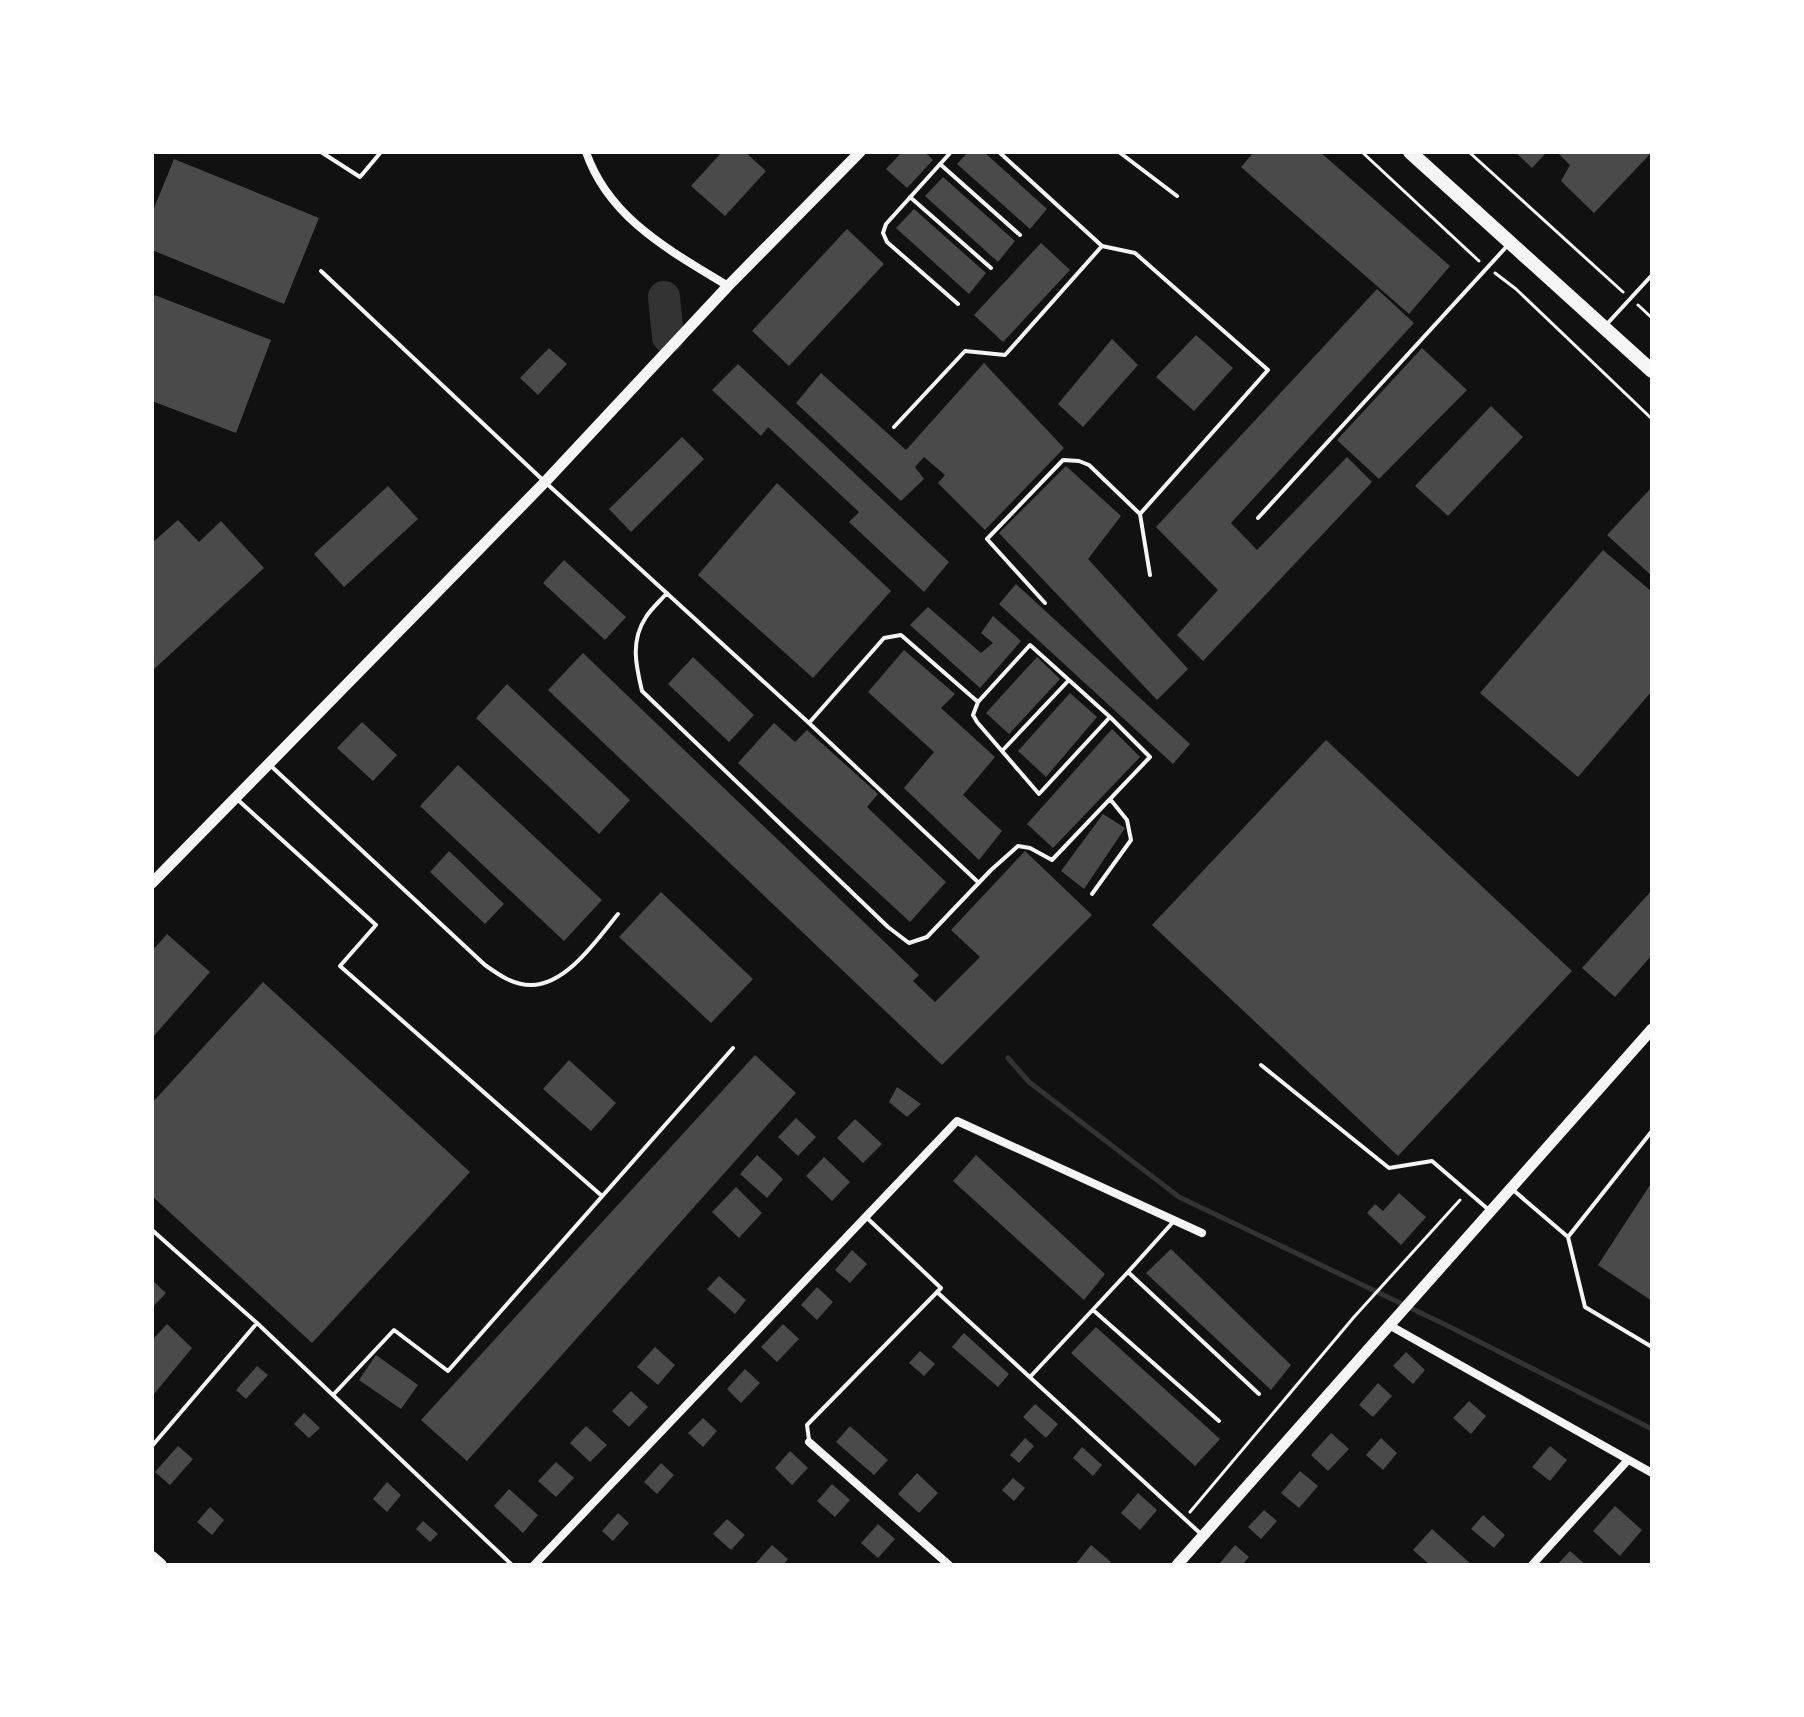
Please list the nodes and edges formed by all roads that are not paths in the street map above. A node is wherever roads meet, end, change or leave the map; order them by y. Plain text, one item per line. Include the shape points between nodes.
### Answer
1 (321, 152) edge
2 (381, 152) edge
3 (586, 152) edge
4 (860, 152) edge
5 (951, 152) edge
6 (999, 152) edge
7 (1119, 152) edge
8 (1410, 152) edge
9 (940, 164) junction
10 (1177, 196) dead end
11 (910, 197) junction
12 (1020, 235) dead end
13 (1509, 243) junction
14 (1102, 246) junction
15 (991, 268) dead end
16 (321, 271) dead end
17 (1652, 275) edge
18 (728, 286) junction
19 (958, 304) dead end
20 (1604, 327) junction
21 (1652, 371) edge
22 (894, 427) dead end
23 (545, 482) junction
24 (1140, 514) junction
25 (1258, 518) dead end
26 (1150, 575) dead end
27 (667, 593) junction
28 (1045, 603) dead end
29 (1069, 680) junction
30 (978, 702) junction
31 (1110, 717) junction
32 (809, 723) junction
33 (1002, 751) junction
34 (269, 765) junction
35 (236, 798) junction
36 (1110, 799) junction
37 (152, 883) edge
38 (979, 883) junction
39 (1092, 894) dead end
40 (618, 914) dead end
41 (1652, 1029) edge
42 (733, 1048) dead end
43 (1261, 1065) dead end
44 (1652, 1131) edge
45 (1511, 1188) junction
46 (602, 1196) junction
47 (1490, 1211) junction
48 (866, 1217) junction
49 (1174, 1221) junction
50 (152, 1230) edge
51 (1202, 1233) dead end
52 (1568, 1237) junction
53 (1128, 1272) junction
54 (937, 1292) junction
55 (1093, 1310) junction
56 (257, 1323) junction
57 (1389, 1325) junction
58 (1652, 1347) edge
59 (1030, 1377) junction
60 (1259, 1394) dead end
61 (333, 1395) junction
62 (1219, 1421) dead end
63 (809, 1442) joint
64 (152, 1446) edge
65 (1628, 1460) junction
66 (1652, 1461) edge
67 (1643, 1468) junction
68 (1652, 1473) edge
69 (1203, 1536) junction
70 (152, 1557) edge
71 (161, 1565) edge
72 (512, 1565) edge
73 (534, 1565) edge
74 (949, 1565) edge
75 (1177, 1565) edge
76 (1532, 1565) edge

1 - 2 lane via 360,177
3 - 18 street via 614,205 656,241
4 - 18 street
5 - 9 lane
6 - 14 lane
7 - 10 lane
8 - 13 main road
9 - 11 lane
9 - 12 lane
11 - 15 lane
11 - 19 lane via 886,224 887,242
13 - 20 main road
13 - 25 lane
14 - 22 lane via 1005,355 965,351
14 - 24 lane via 1135,253 1268,370
16 - 23 lane
17 - 20 lane
18 - 23 street
20 - 21 main road
23 - 27 lane
23 - 34 street
24 - 26 lane
24 - 28 lane via 1089,465 1063,460 987,539
27 - 32 lane
27 - 38 lane via 645,618 634,645 642,691 888,927 909,943 927,937
29 - 30 lane via 1030,645
29 - 31 lane
29 - 33 lane
30 - 32 lane via 909,640 890,636
30 - 33 lane via 973,715
31 - 33 lane via 1039,794
31 - 36 lane via 1150,757
32 - 38 lane
34 - 35 street
34 - 40 lane via 485,965 509,981 533,986 556,978 583,957
35 - 37 street
35 - 46 lane via 376,925 340,966
36 - 38 lane via 1052,860 1018,846
36 - 39 lane via 1127,820 1131,840
41 - 45 street
42 - 46 lane
43 - 47 lane via 1389,1168 1432,1161
44 - 52 lane
45 - 47 street
45 - 52 lane
46 - 61 lane via 448,1371 394,1330
47 - 57 street
48 - 49 street via 957,1121
48 - 54 lane via 941,1288
48 - 73 street
49 - 51 street
49 - 53 lane
50 - 56 lane
52 - 58 lane via 1585,1307
53 - 55 lane
53 - 60 lane
54 - 59 lane
54 - 63 lane via 807,1425
55 - 59 lane
55 - 62 lane
56 - 61 lane
56 - 64 lane
57 - 65 street
57 - 69 street
59 - 69 lane
61 - 72 lane
63 - 74 street
65 - 67 street
65 - 76 street
66 - 67 lane
67 - 68 street
69 - 75 street
70 - 71 main road

